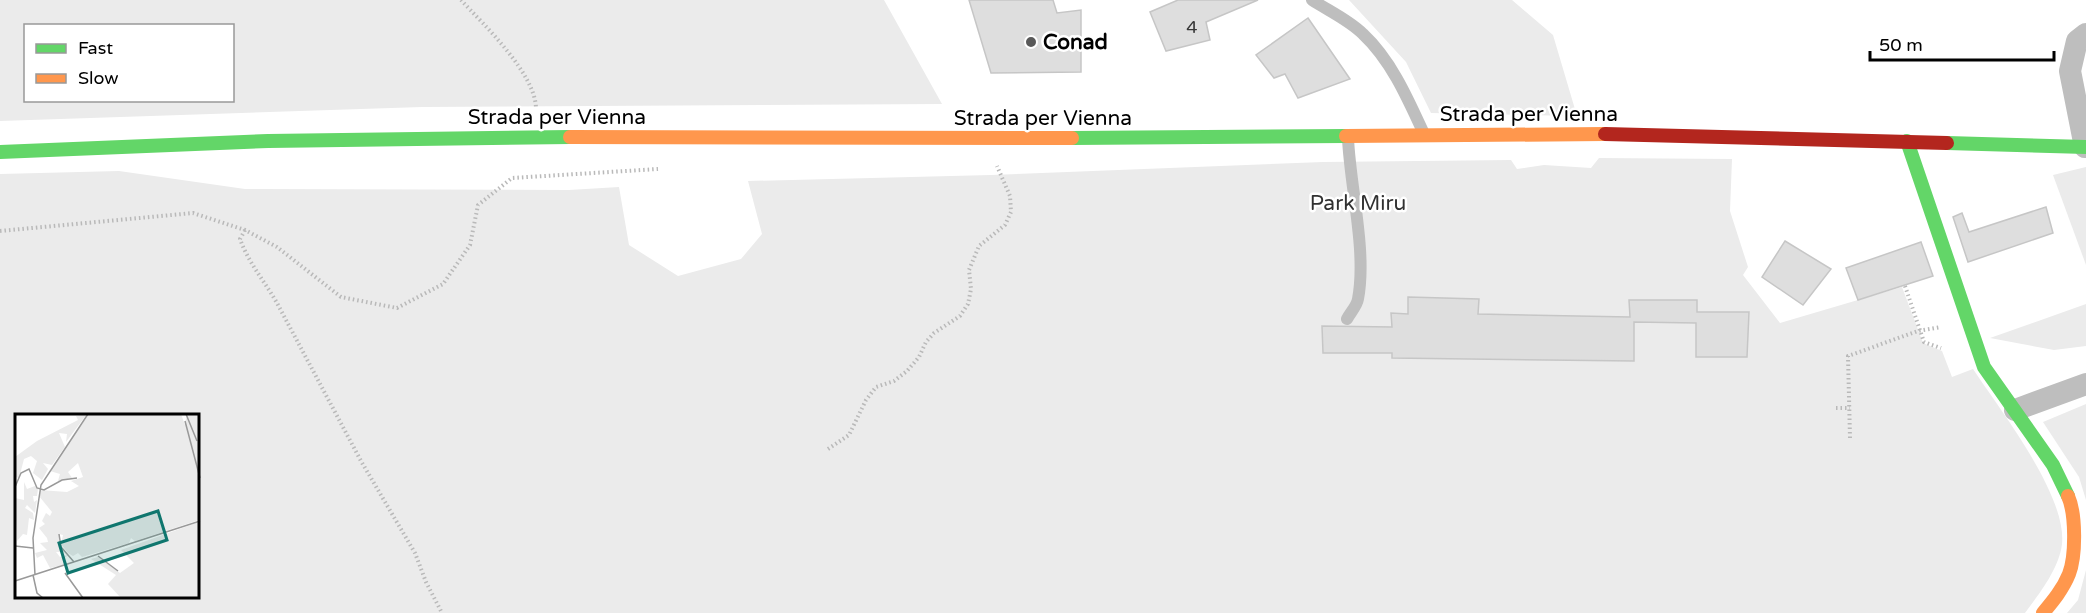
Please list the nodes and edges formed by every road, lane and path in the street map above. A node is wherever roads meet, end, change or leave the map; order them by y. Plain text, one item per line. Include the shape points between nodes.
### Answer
1 (461, 0) edge
2 (1312, 0) edge
3 (2086, 34) edge
4 (1348, 136) junction
5 (1425, 136) junction
6 (534, 137) junction
7 (986, 139) junction
8 (1907, 141) junction
9 (2086, 147) edge
10 (0, 152) edge
11 (667, 168) dead end
12 (245, 230) junction
13 (0, 231) edge
14 (1905, 286) dead end
15 (1347, 319) dead end
16 (1921, 330) junction
17 (1941, 348) dead end
18 (2086, 384) edge
19 (1836, 408) dead end
20 (1850, 408) junction
21 (2015, 410) junction
22 (1850, 438) dead end
23 (828, 448) dead end
24 (442, 613) edge
25 (2043, 613) edge

1 - 6 path via 514,58 527,81 536,104
2 - 5 lane via 1363,33 1406,95
3 - 9 street via 2077,40 2070,72
4 - 5 main road, Strada per Vienna
4 - 7 main road, Strada per Vienna
4 - 15 lane via 1360,258 1358,301
5 - 8 main road, Strada per Vienna via 1605,134
6 - 7 main road, Strada per Vienna
6 - 10 main road, Strada per Vienna via 268,141
7 - 23 path via 1010,196 1011,212 1005,225 979,246 969,270 968,304 960,316 934,333 907,371 876,387 849,435
8 - 9 main road, Strada per Vienna
8 - 21 main road via 1984,367
11 - 12 path via 512,178 478,205 470,245 443,284 397,308 340,297 277,247
12 - 13 path via 193,213
12 - 24 path via 240,239 246,254 264,279 361,461 416,553
14 - 16 path
16 - 17 path via 1924,342
16 - 20 path via 1848,356
18 - 21 street
19 - 20 path
20 - 22 path
21 - 25 main road via 2052,465 2070,501 2075,528 2070,572

